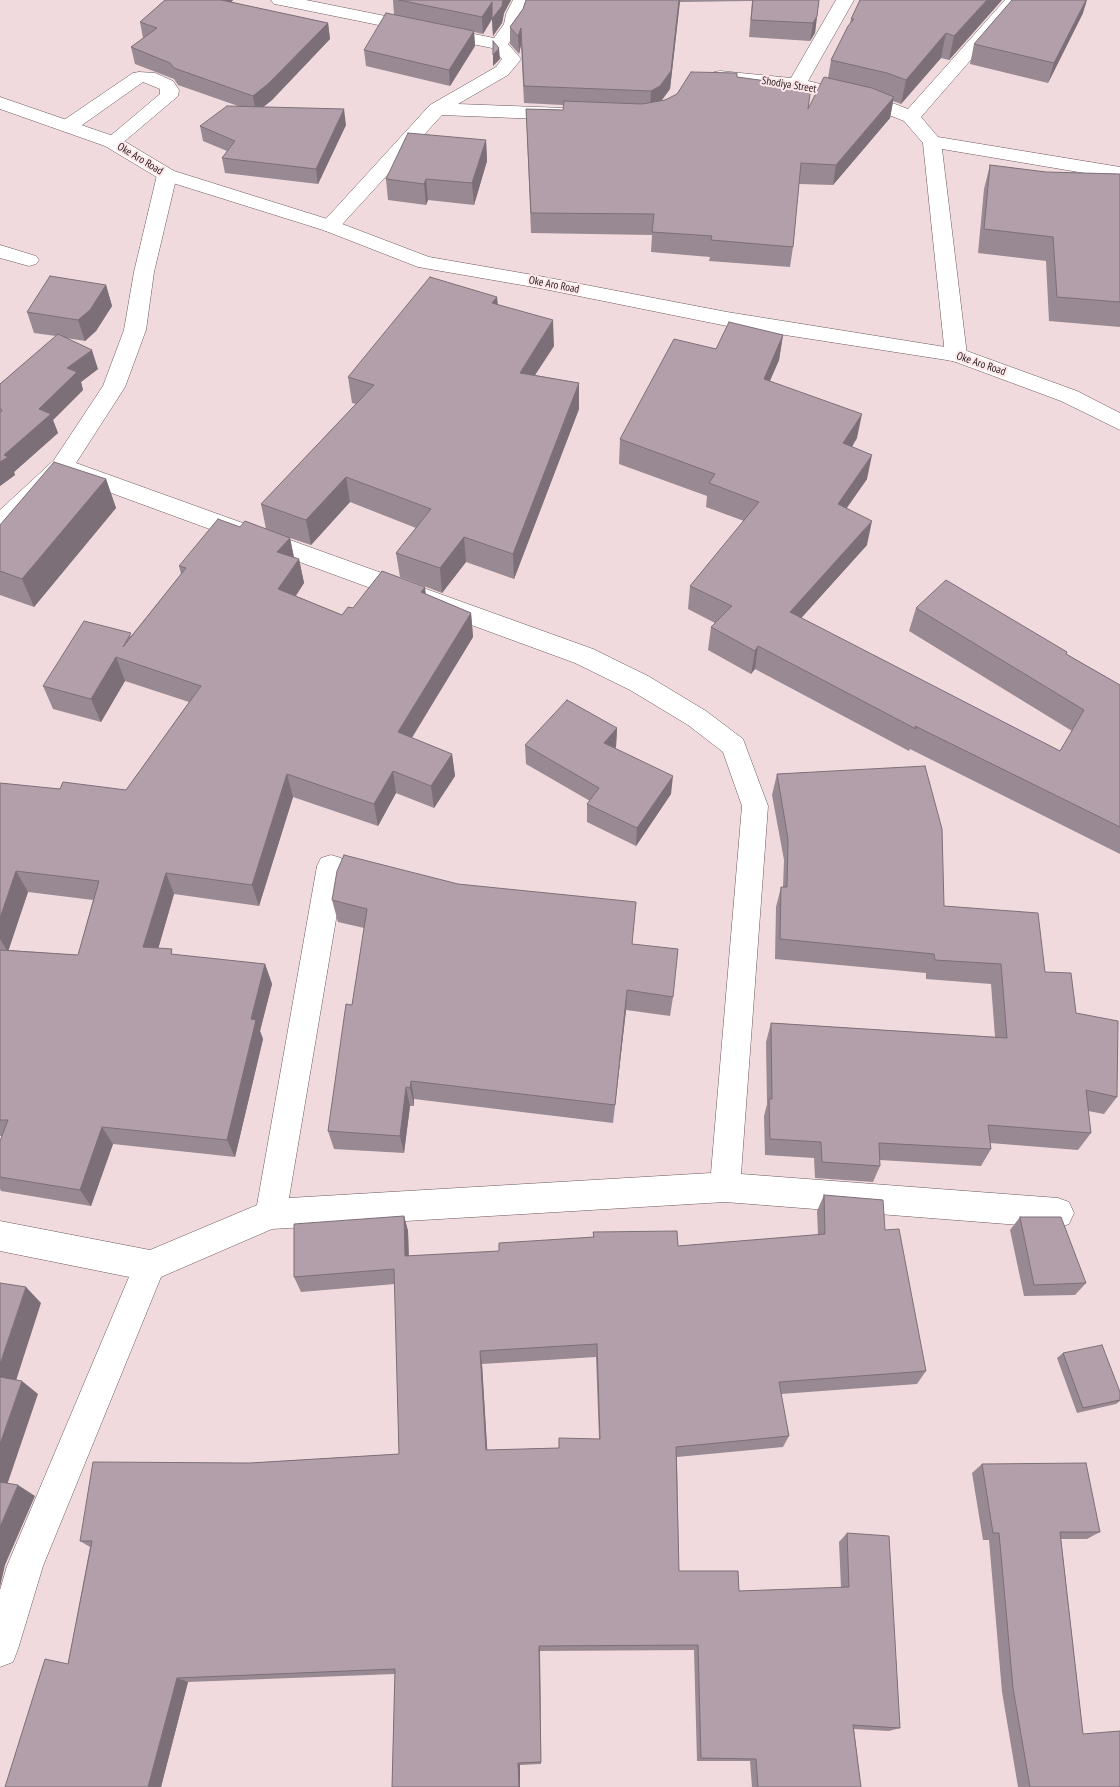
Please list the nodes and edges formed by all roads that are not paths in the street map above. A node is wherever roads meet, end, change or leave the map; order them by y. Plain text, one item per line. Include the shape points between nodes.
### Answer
1 (280, 0) edge
2 (522, 0) edge
3 (845, 0) edge
4 (1014, 0) edge
5 (498, 44) junction
6 (705, 76) edge
7 (797, 84) junction
8 (0, 103) edge
9 (437, 109) junction
10 (582, 115) edge
11 (911, 117) junction
12 (68, 126) junction
13 (112, 142) junction
14 (932, 142) junction
15 (1120, 173) edge
16 (167, 175) junction
17 (330, 226) junction
18 (0, 251) edge
19 (29, 260) dead end
20 (956, 355) junction
21 (1120, 422) edge
22 (62, 466) junction
23 (0, 523) edge
24 (331, 866) dead end
25 (725, 1187) junction
26 (1058, 1213) dead end
27 (271, 1214) junction
28 (0, 1236) edge
29 (150, 1266) junction
30 (0, 1649) edge

1 - 5 street
2 - 5 street via 513,25
3 - 7 street
4 - 11 street
5 - 9 street via 512,59 502,71
6 - 7 street, Shodiya Street
7 - 11 street, Shodiya Street
8 - 12 street, Oke Aro Road
9 - 10 street
9 - 17 street
11 - 14 street
12 - 13 street, Oke Aro Road
12 - 13 street via 139,77 149,77 167,85 169,96
13 - 16 street, Oke Aro Road
14 - 15 street
14 - 20 street
16 - 17 street, Oke Aro Road
16 - 22 street via 144,272 135,330 114,387
17 - 20 street, Oke Aro Road via 425,263 727,319
18 - 19 street
20 - 21 street, Oke Aro Road via 1069,396
22 - 23 street
22 - 25 street via 584,656 681,708 734,746 755,806
24 - 27 street
25 - 26 street
25 - 27 street
27 - 29 street
28 - 29 street
29 - 30 street via 24,1566

